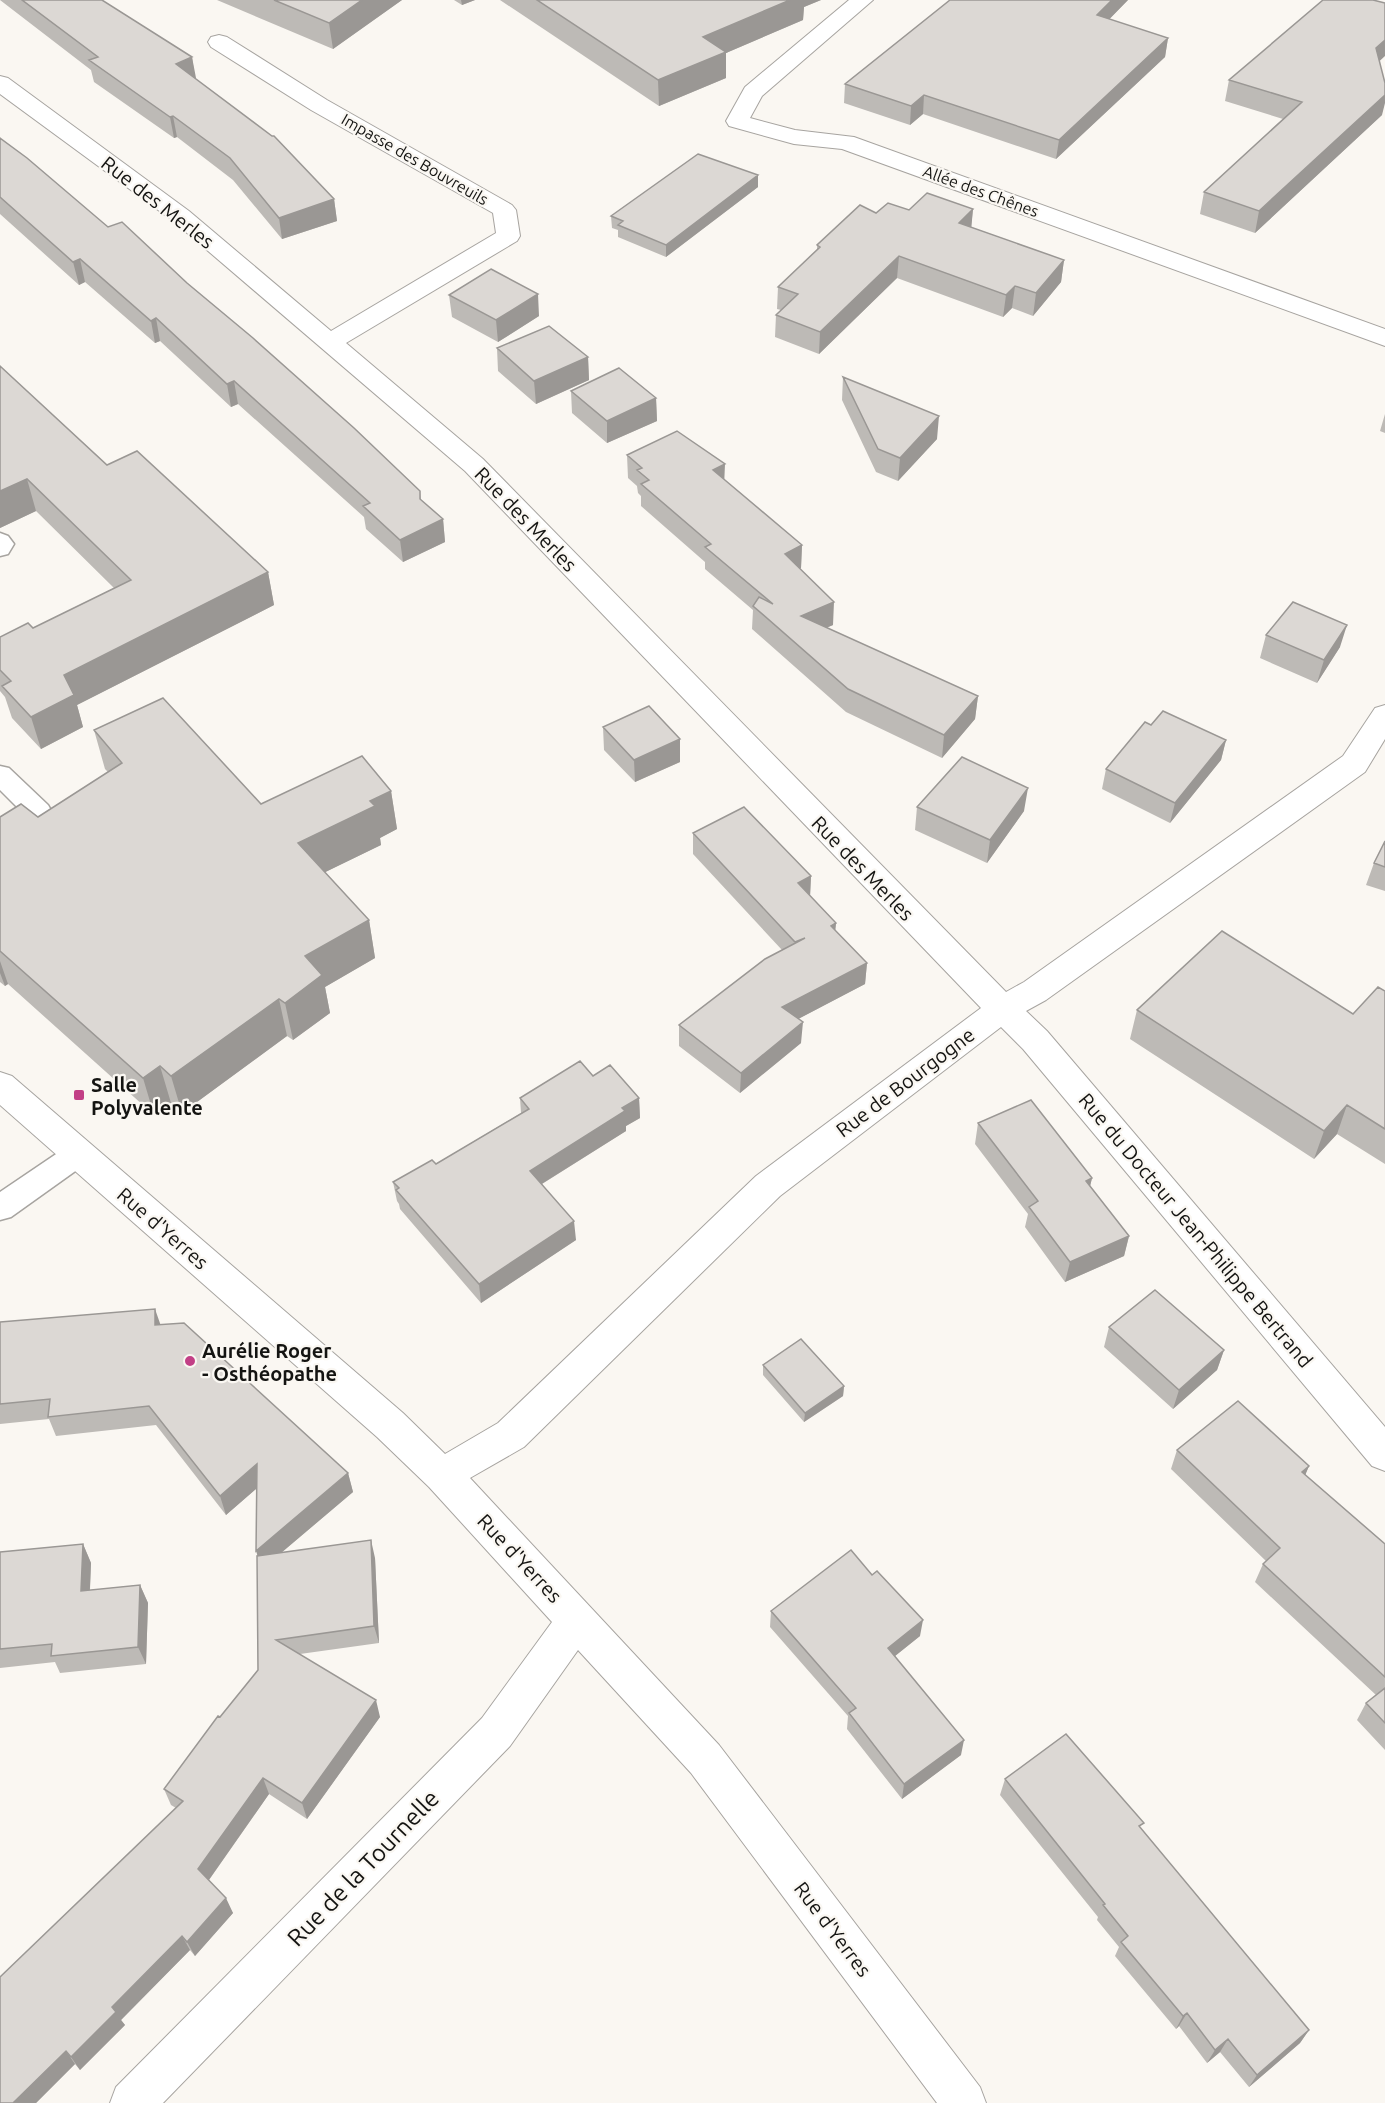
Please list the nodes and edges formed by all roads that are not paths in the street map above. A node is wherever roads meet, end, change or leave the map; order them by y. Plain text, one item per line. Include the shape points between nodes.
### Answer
1 (862, 0) edge
2 (219, 42) dead end
3 (0, 83) edge
4 (1385, 338) edge
5 (329, 343) junction
6 (0, 541) edge
7 (0, 548) edge
8 (1385, 715) edge
9 (0, 775) edge
10 (0, 837) edge
11 (1002, 1009) junction
12 (0, 1085) edge
13 (78, 1154) junction
14 (0, 1208) edge
15 (1385, 1454) edge
16 (442, 1475) junction
17 (577, 1620) junction
18 (132, 2103) edge
19 (964, 2103) edge

1 - 4 street, Allée des Chênes via 753,92 737,121 794,137 846,142
2 - 5 street, Impasse des Bouvreuils via 319,105 504,210 508,236
3 - 5 street, Rue des Merles via 181,216
5 - 11 street, Rue des Merles via 474,465
6 - 7 lane
8 - 11 street, Rue de Bourgogne via 1354,764 1035,991
9 - 10 lane via 39,813
11 - 15 street, Rue du Docteur Jean-Philippe Bertrand via 1042,1049
11 - 16 street, Rue de Bourgogne via 768,1186 511,1435
12 - 13 street, Rue d'Yerres
13 - 14 lane
13 - 16 street, Rue d'Yerres via 390,1425
16 - 17 street, Rue d'Yerres
17 - 18 street, Rue de la Tournelle via 496,1732
17 - 19 street, Rue d'Yerres via 705,1759

